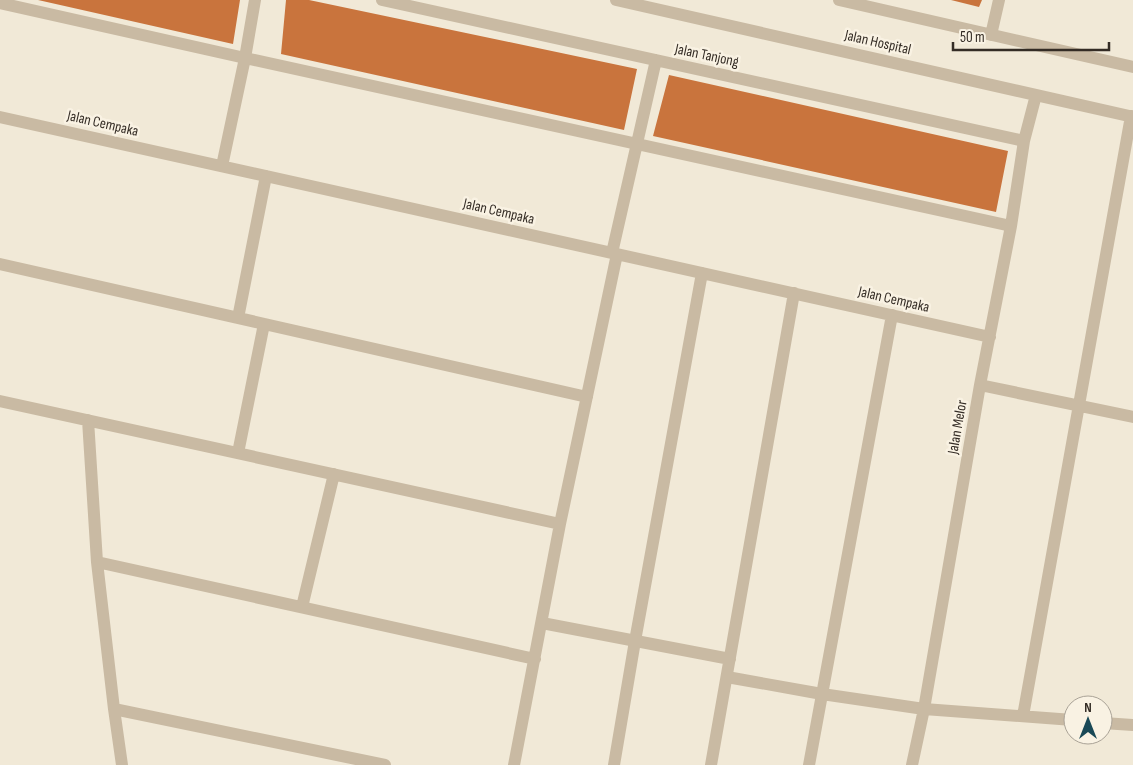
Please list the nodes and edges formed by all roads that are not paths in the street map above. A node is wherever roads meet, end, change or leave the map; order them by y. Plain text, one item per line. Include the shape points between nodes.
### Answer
1 (255, 0) edge
2 (382, 0) edge
3 (616, 0) edge
4 (839, 0) edge
5 (999, 0) edge
6 (0, 3) edge
7 (991, 35) junction
8 (245, 58) junction
9 (656, 60) junction
10 (1133, 67) edge
11 (1036, 95) junction
12 (1132, 116) edge
13 (0, 117) edge
14 (1024, 141) junction
15 (637, 144) junction
16 (222, 166) junction
17 (266, 176) junction
18 (1011, 226) junction
19 (614, 254) junction
20 (0, 264) edge
21 (702, 273) junction
22 (794, 293) junction
23 (892, 315) junction
24 (238, 318) junction
25 (264, 324) junction
26 (990, 337) junction
27 (980, 385) junction
28 (587, 397) junction
29 (0, 401) edge
30 (1079, 405) junction
31 (1133, 417) edge
32 (88, 420) junction
33 (238, 453) junction
34 (334, 474) junction
35 (560, 524) junction
36 (97, 562) junction
37 (302, 607) junction
38 (542, 623) junction
39 (635, 641) junction
40 (535, 659) junction
41 (730, 659) junction
42 (727, 677) junction
43 (822, 694) junction
44 (114, 709) junction
45 (924, 709) junction
46 (1023, 716) junction
47 (1063, 719) edge
48 (1113, 724) edge
49 (1133, 725) edge
50 (122, 765) edge
51 (385, 765) edge
52 (514, 765) edge
53 (614, 765) edge
54 (711, 765) edge
55 (809, 765) edge
56 (912, 765) edge

1 - 8 street
2 - 9 street, Jalan Tanjong
3 - 11 street, Jalan Hospital
4 - 7 street
5 - 7 street
6 - 8 street
7 - 10 street
8 - 15 street
8 - 16 street
9 - 14 street, Jalan Tanjong
9 - 15 street
11 - 12 street, Jalan Hospital
11 - 14 street, Jalan Melor
12 - 30 street
13 - 16 street, Jalan Cempaka
14 - 18 street, Jalan Melor
15 - 18 street
15 - 19 street
16 - 17 street, Jalan Cempaka
17 - 19 street, Jalan Cempaka
17 - 24 street
18 - 26 street, Jalan Melor
19 - 21 street, Jalan Cempaka
19 - 28 street
20 - 24 street
21 - 22 street, Jalan Cempaka
21 - 39 street
22 - 23 street, Jalan Cempaka
22 - 41 street
23 - 26 street, Jalan Cempaka
23 - 43 street
24 - 25 street
25 - 28 street
25 - 33 street
26 - 27 street, Jalan Melor
27 - 30 street
27 - 45 street, Jalan Melor
28 - 35 street
29 - 32 street
30 - 31 street
30 - 46 street
32 - 33 street
32 - 36 street
33 - 34 street
34 - 35 street
34 - 37 street
35 - 38 street
36 - 37 street
36 - 44 street
37 - 40 street
38 - 39 street
38 - 40 street
39 - 41 street
39 - 53 street
40 - 52 street
41 - 42 street
42 - 43 street
42 - 54 street
43 - 45 street
43 - 55 street
44 - 50 street
44 - 51 street
45 - 46 street
45 - 56 street, Jalan Melor
46 - 47 street
48 - 49 street

